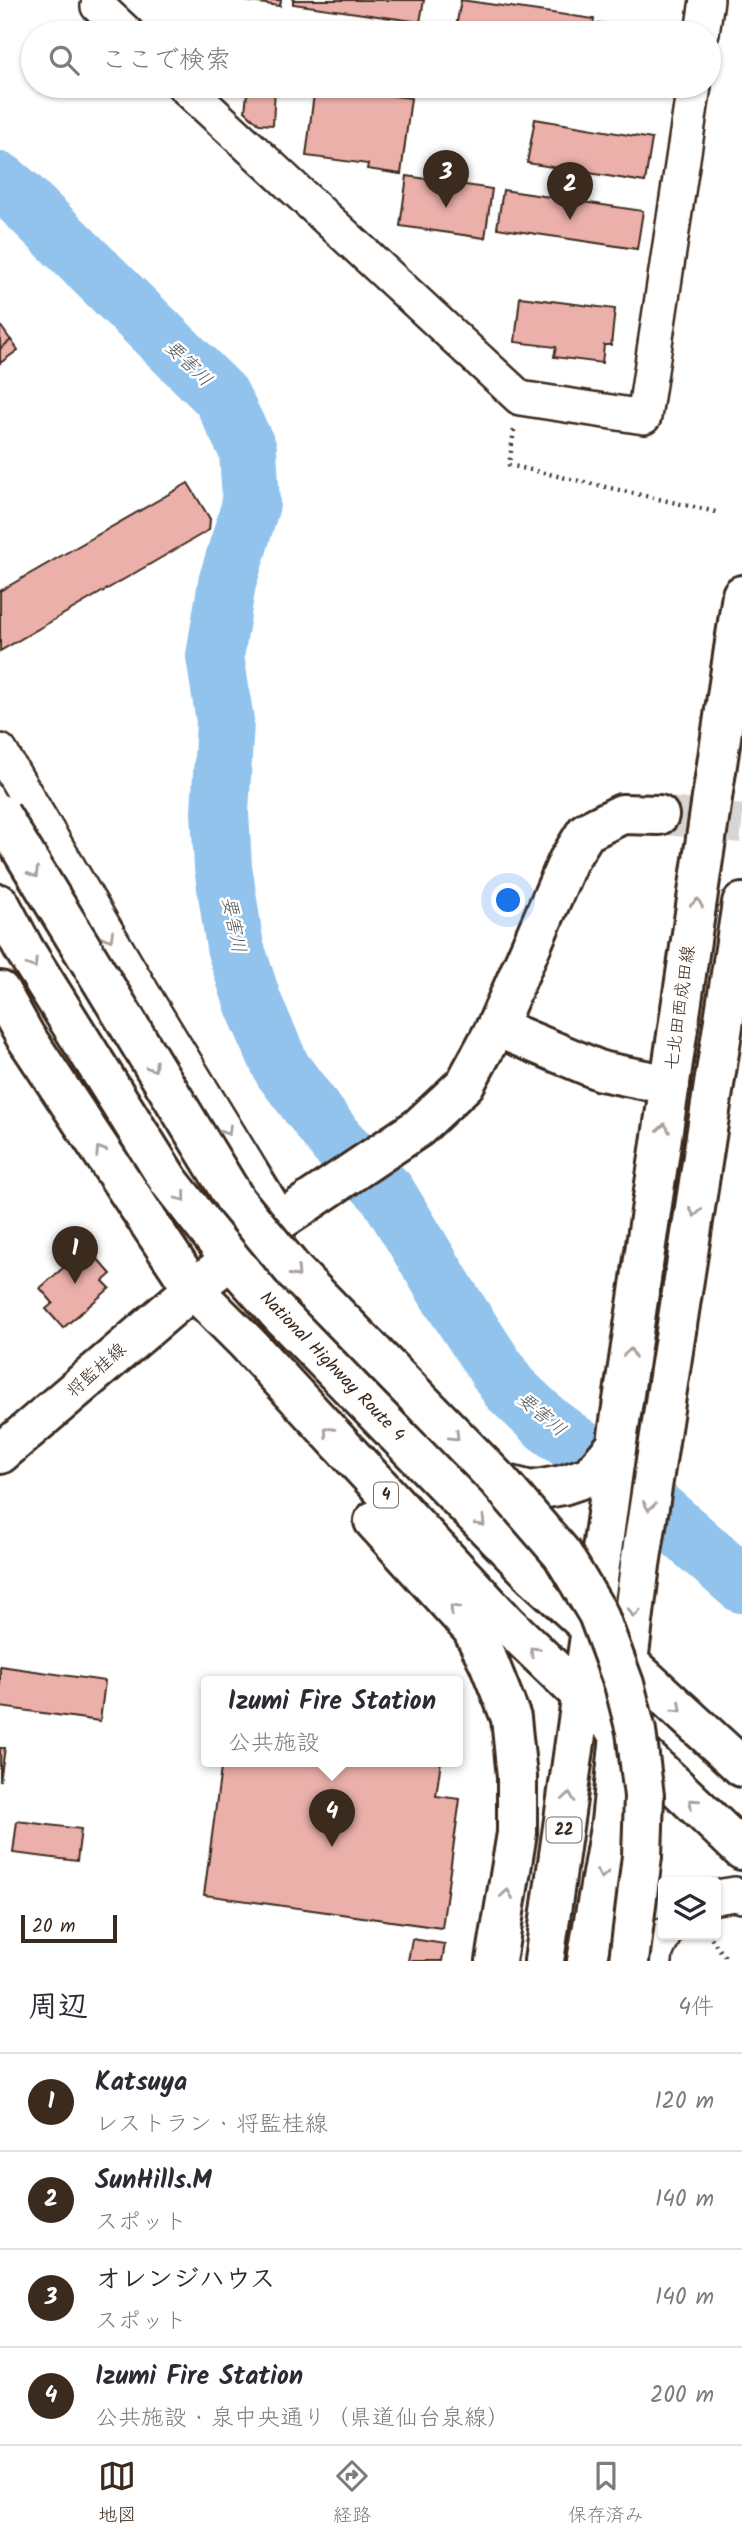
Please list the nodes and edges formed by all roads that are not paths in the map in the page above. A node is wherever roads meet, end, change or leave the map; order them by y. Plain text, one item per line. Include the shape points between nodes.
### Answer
1 (99, 0) edge
2 (707, 0) edge
3 (115, 21) edge
4 (704, 21) edge
5 (197, 98) edge
6 (692, 98) edge
7 (742, 595) edge
8 (0, 751) edge
9 (0, 814) edge
10 (659, 815) tunnel mouth
11 (742, 903) edge
12 (0, 904) edge
13 (0, 991) edge
14 (496, 1027) junction
15 (670, 1085) junction
16 (728, 1097) edge
17 (295, 1211) junction
18 (231, 1260) junction
19 (193, 1289) junction
20 (618, 1434) junction
21 (403, 1441) junction
22 (0, 1454) edge
23 (362, 1468) junction
24 (591, 1629) junction
25 (628, 1662) junction
26 (582, 1698) junction
27 (620, 1734) junction
28 (742, 1767) edge
29 (742, 1850) edge
30 (721, 1896) edge
31 (742, 1896) edge
32 (662, 1940) edge
33 (496, 1961) edge
34 (544, 1961) edge
35 (587, 1961) edge
36 (629, 1961) edge
37 (655, 1961) edge

1 - 3 street via 99,6
2 - 4 street
5 - 6 street via 520,398 644,417
15 -> 7 main road, 七北田西成田線
8 -> 17 street via 144,995
9 -> 36 main road, bridge via 236,1202 294,1271 498,1480 562,1554 598,1614 636,1731 644,1796
10 - 14 main road, 将監桂線 via 622,814 586,832 568,861
11 - 16 main road
12 -> 18 main road, National Highway Route 4 via 23,949 169,1181
19 -> 13 main road, 4
14 - 15 main road via 601,1071
14 - 17 main road, 将監桂線 via 465,1084 418,1128
20 -> 15 main road, 七北田西成田線
16 -> 25 main road via 658,1447
17 - 18 main road, 将監桂線
18 - 19 main road, 将監桂線
18 - 21 main road, National Highway Route 4
19 - 22 main road, 将監桂線
23 -> 19 main road, 4
20 - 21 main road via 590,1476 531,1491 464,1474
20 - 24 main road, 七北田西成田線
21 -> 24 main road, National Highway Route 4
26 -> 23 main road, 4
33 -> 23 main road via 517,1833 511,1718 472,1629 374,1521
24 - 25 main road, National Highway Route 4
24 - 26 main road, 22
25 - 27 main road, 22
25 -> 28 main road, National Highway Route 4
26 - 27 main road, 4
34 -> 26 main road, 22
29 -> 27 main road, 4
27 -> 35 main road, 22 via 611,1822
30 - 31 street
32 - 37 street

